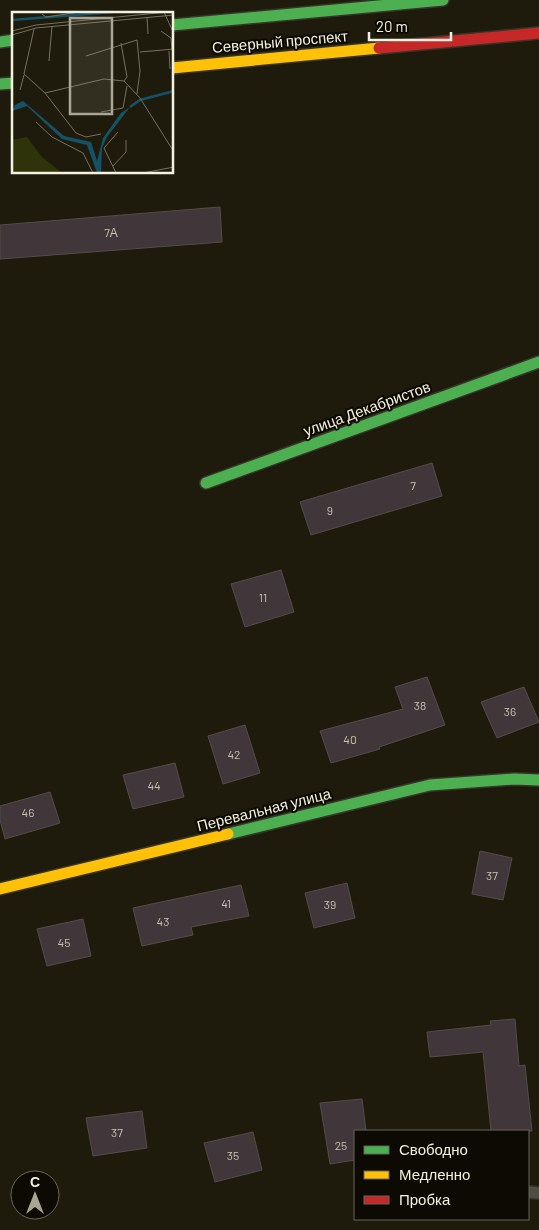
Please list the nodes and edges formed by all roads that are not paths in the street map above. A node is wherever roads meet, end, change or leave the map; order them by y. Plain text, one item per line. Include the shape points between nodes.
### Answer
1 (443, 0) edge
2 (174, 26) edge
3 (539, 33) edge
4 (174, 68) edge
5 (539, 362) edge
6 (206, 483) dead end
7 (539, 780) edge
8 (0, 890) edge

1 - 2 street, Северный проспект
3 - 4 street, Северный проспект
5 - 6 street, улица Декабристов
7 - 8 street, Перевальная улица via 430,785

